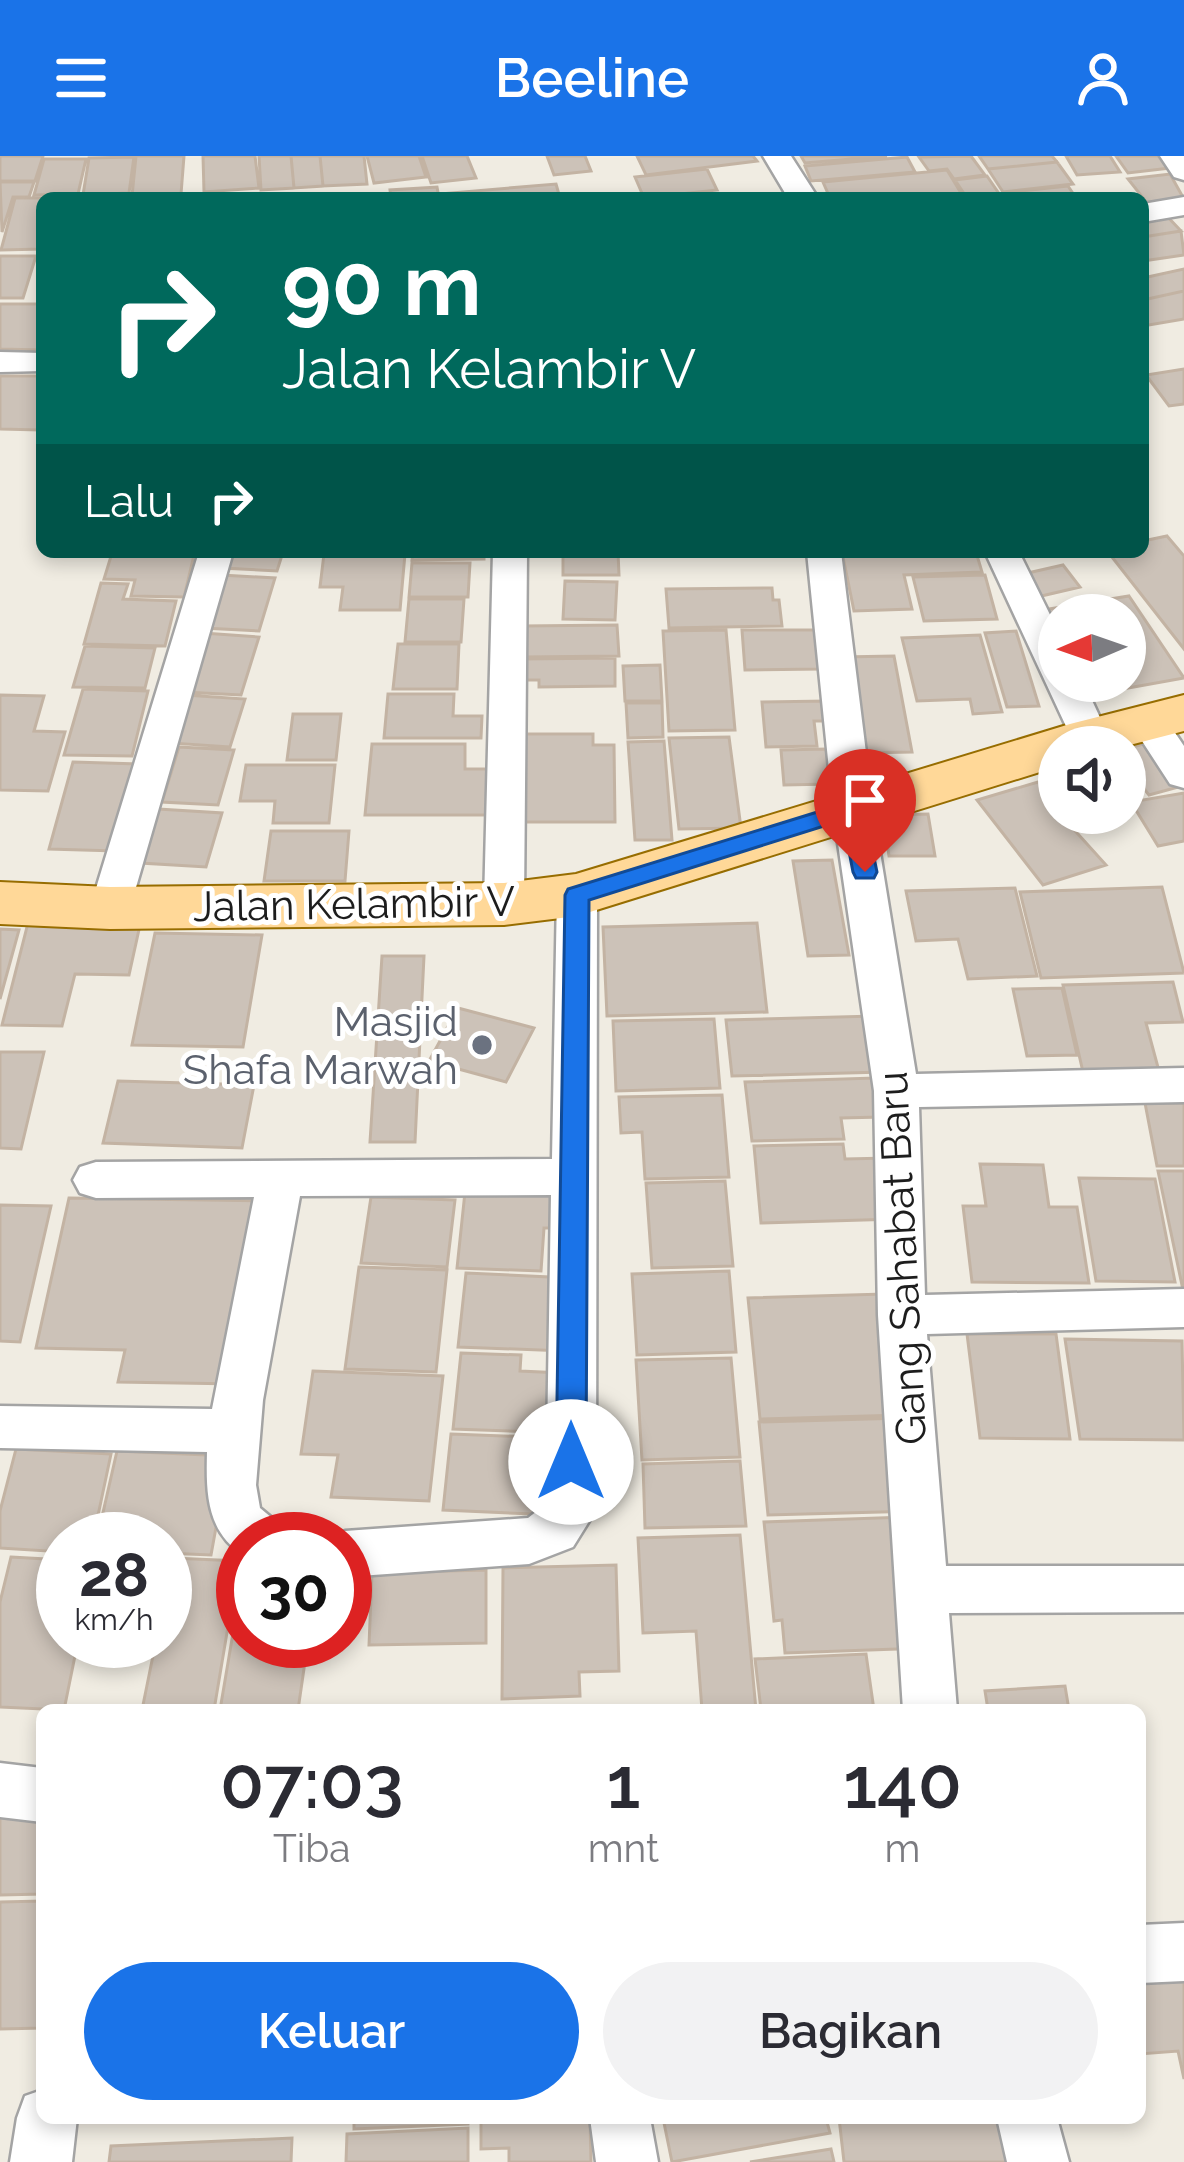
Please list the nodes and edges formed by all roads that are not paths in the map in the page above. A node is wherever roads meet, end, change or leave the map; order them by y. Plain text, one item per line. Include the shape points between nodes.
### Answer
1 (777, 156) edge
2 (1174, 156) edge
3 (1184, 171) edge
4 (799, 192) edge
5 (1184, 206) edge
6 (1149, 212) edge
7 (0, 362) edge
8 (36, 362) edge
9 (214, 558) edge
10 (510, 558) edge
11 (825, 558) edge
12 (1005, 558) edge
13 (1038, 627) edge
14 (1166, 717) edge
15 (1132, 726) edge
16 (1038, 753) edge
17 (1184, 775) edge
18 (853, 809) junction
19 (577, 895) junction
20 (0, 903) edge
21 (504, 904) junction
22 (110, 908) junction
23 (1184, 1085) edge
24 (896, 1091) junction
25 (572, 1177) junction
26 (281, 1178) junction
27 (96, 1180) dead end
28 (1184, 1308) edge
29 (902, 1315) junction
30 (0, 1427) edge
31 (234, 1431) junction
32 (235, 1512) edge
33 (372, 1552) edge
34 (1184, 1589) edge
35 (924, 1590) junction
36 (930, 1704) edge
37 (0, 1790) edge
38 (36, 1794) edge
39 (1184, 1952) edge
40 (1146, 1954) edge
41 (46, 2124) edge
42 (621, 2124) edge
43 (1028, 2124) edge
44 (41, 2162) edge
45 (626, 2162) edge
46 (1038, 2162) edge

1 - 4 street
2 - 3 street
5 - 6 street
7 - 8 street
9 - 22 street
10 - 21 street
11 - 18 street, Gang Sahabat Baru
12 - 13 street
14 - 15 main road, Jalan Kelambir V
14 - 17 street
16 - 18 main road, Jalan Kelambir V
18 - 19 main road, Jalan Kelambir V
18 - 24 street, Gang Sahabat Baru
19 - 21 main road, Jalan Kelambir V
19 - 25 street
20 - 22 main road, Jalan Kelambir V
21 - 22 main road, Jalan Kelambir V
23 - 24 street
24 - 29 street, Gang Sahabat Baru
25 - 26 street
25 - 33 street via 571,1510 555,1532 529,1541
26 - 27 street
26 - 31 street
28 - 29 street
29 - 35 street, Gang Sahabat Baru
30 - 31 street
31 - 32 street
34 - 35 street
35 - 36 street, Gang Sahabat Baru
37 - 38 street
39 - 40 street
41 - 44 street
42 - 45 street
43 - 46 street

